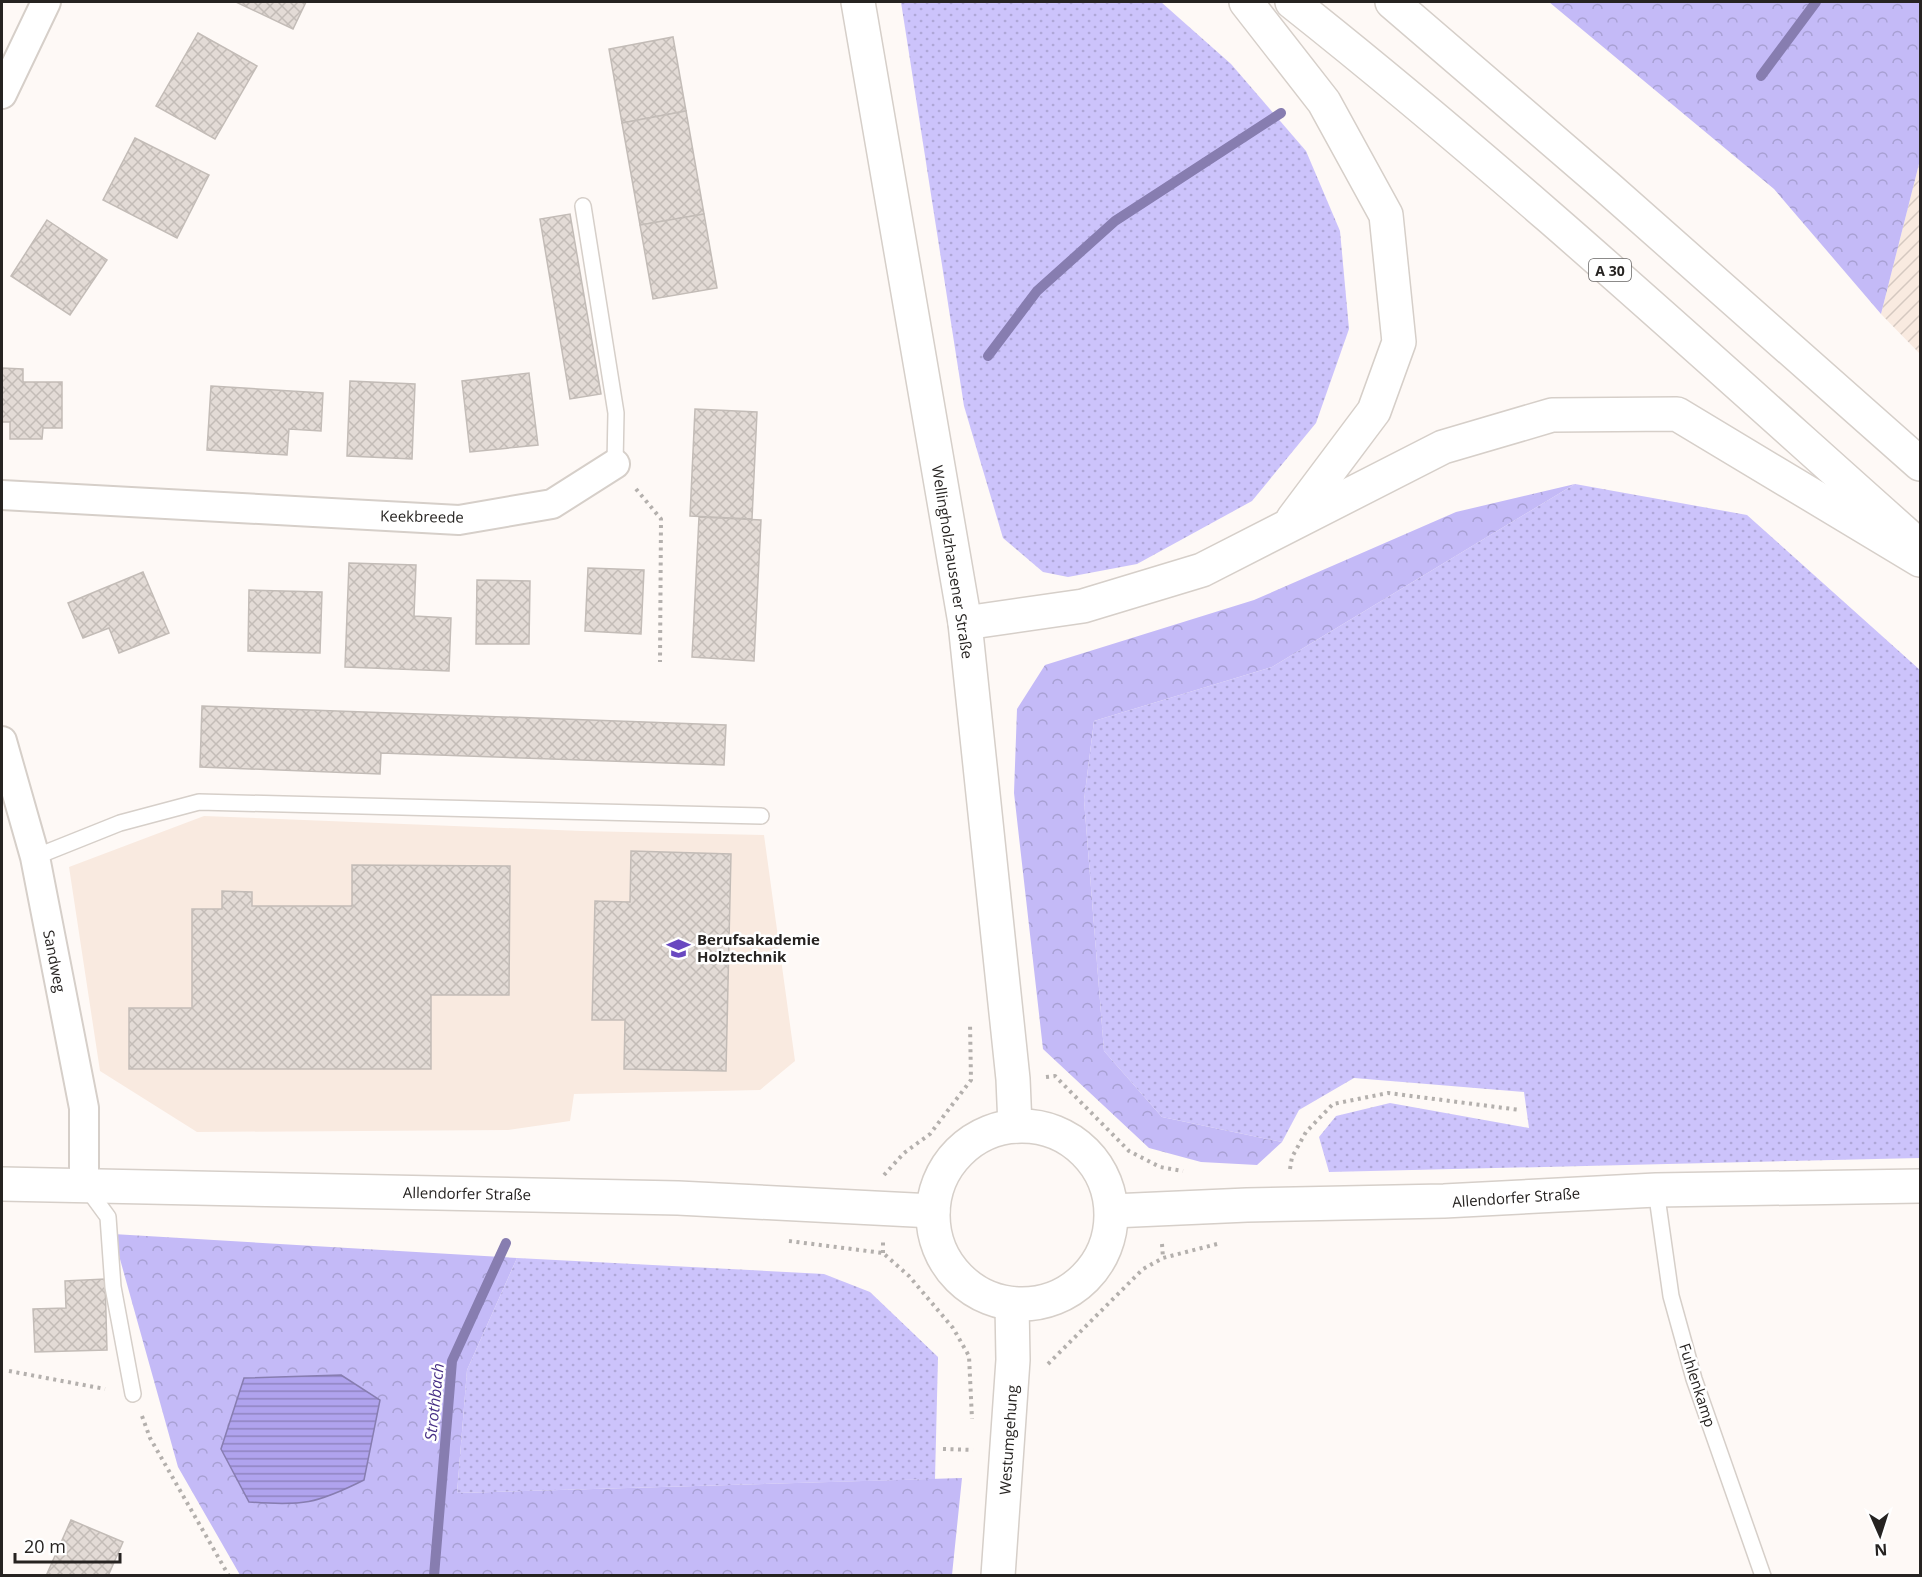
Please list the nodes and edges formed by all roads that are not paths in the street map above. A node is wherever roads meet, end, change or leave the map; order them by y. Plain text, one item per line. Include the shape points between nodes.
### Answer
1 (46, 2) edge
2 (858, 2) edge
3 (1246, 2) edge
4 (1292, 2) edge
5 (1392, 2) edge
6 (4, 81) edge
7 (583, 206) dead end
8 (615, 464) joint
9 (1920, 464) edge
10 (2, 495) edge
11 (1289, 525) junction
12 (1920, 547) edge
13 (1920, 560) edge
14 (965, 623) junction
15 (2, 741) edge
16 (761, 816) dead end
17 (35, 857) junction
18 (1015, 1126) junction
19 (2, 1184) edge
20 (84, 1184) junction
21 (1920, 1186) edge
22 (1656, 1190) junction
23 (933, 1210) junction
24 (1112, 1210) junction
25 (1012, 1304) junction
26 (133, 1394) road end
27 (998, 1575) edge
28 (1763, 1575) edge

1 - 6 street
2 - 14 main road, Wellingholzhausener Straße
3 - 11 main road via 1324,102 1386,215 1399,342 1374,411
4 - 12 main road, A 30 via 1379,71 1577,241
5 - 9 main road
7 - 8 lane via 616,413
8 - 10 street, Keekbreede via 552,504 459,520
11 - 13 main road via 1443,447 1552,415 1677,414
11 - 14 main road via 1202,570 1083,606
14 - 18 main road, Wellingholzhausener Straße
15 - 17 street, Sandweg
16 - 17 lane via 200,801 120,823
17 - 20 street, Sandweg via 84,1108
18 - 23 main road via 990,1132 968,1145 950,1163 938,1186
18 - 24 main road via 1039,1127 1081,1148 1097,1166
19 - 20 main road, Allendorfer Straße
20 - 23 main road, Allendorfer Straße via 678,1198
20 - 26 lane via 108,1217 113,1287
21 - 22 main road, Allendorfer Straße
22 - 24 main road, Allendorfer Straße via 1444,1201
22 - 28 lane, Fuhlenkamp via 1671,1296 1694,1379
23 - 25 main road via 936,1237 946,1262 963,1282 986,1296
24 - 25 main road via 1108,1241 1094,1269 1071,1290 1042,1302
25 - 27 main road, Westumgehung via 1013,1360

